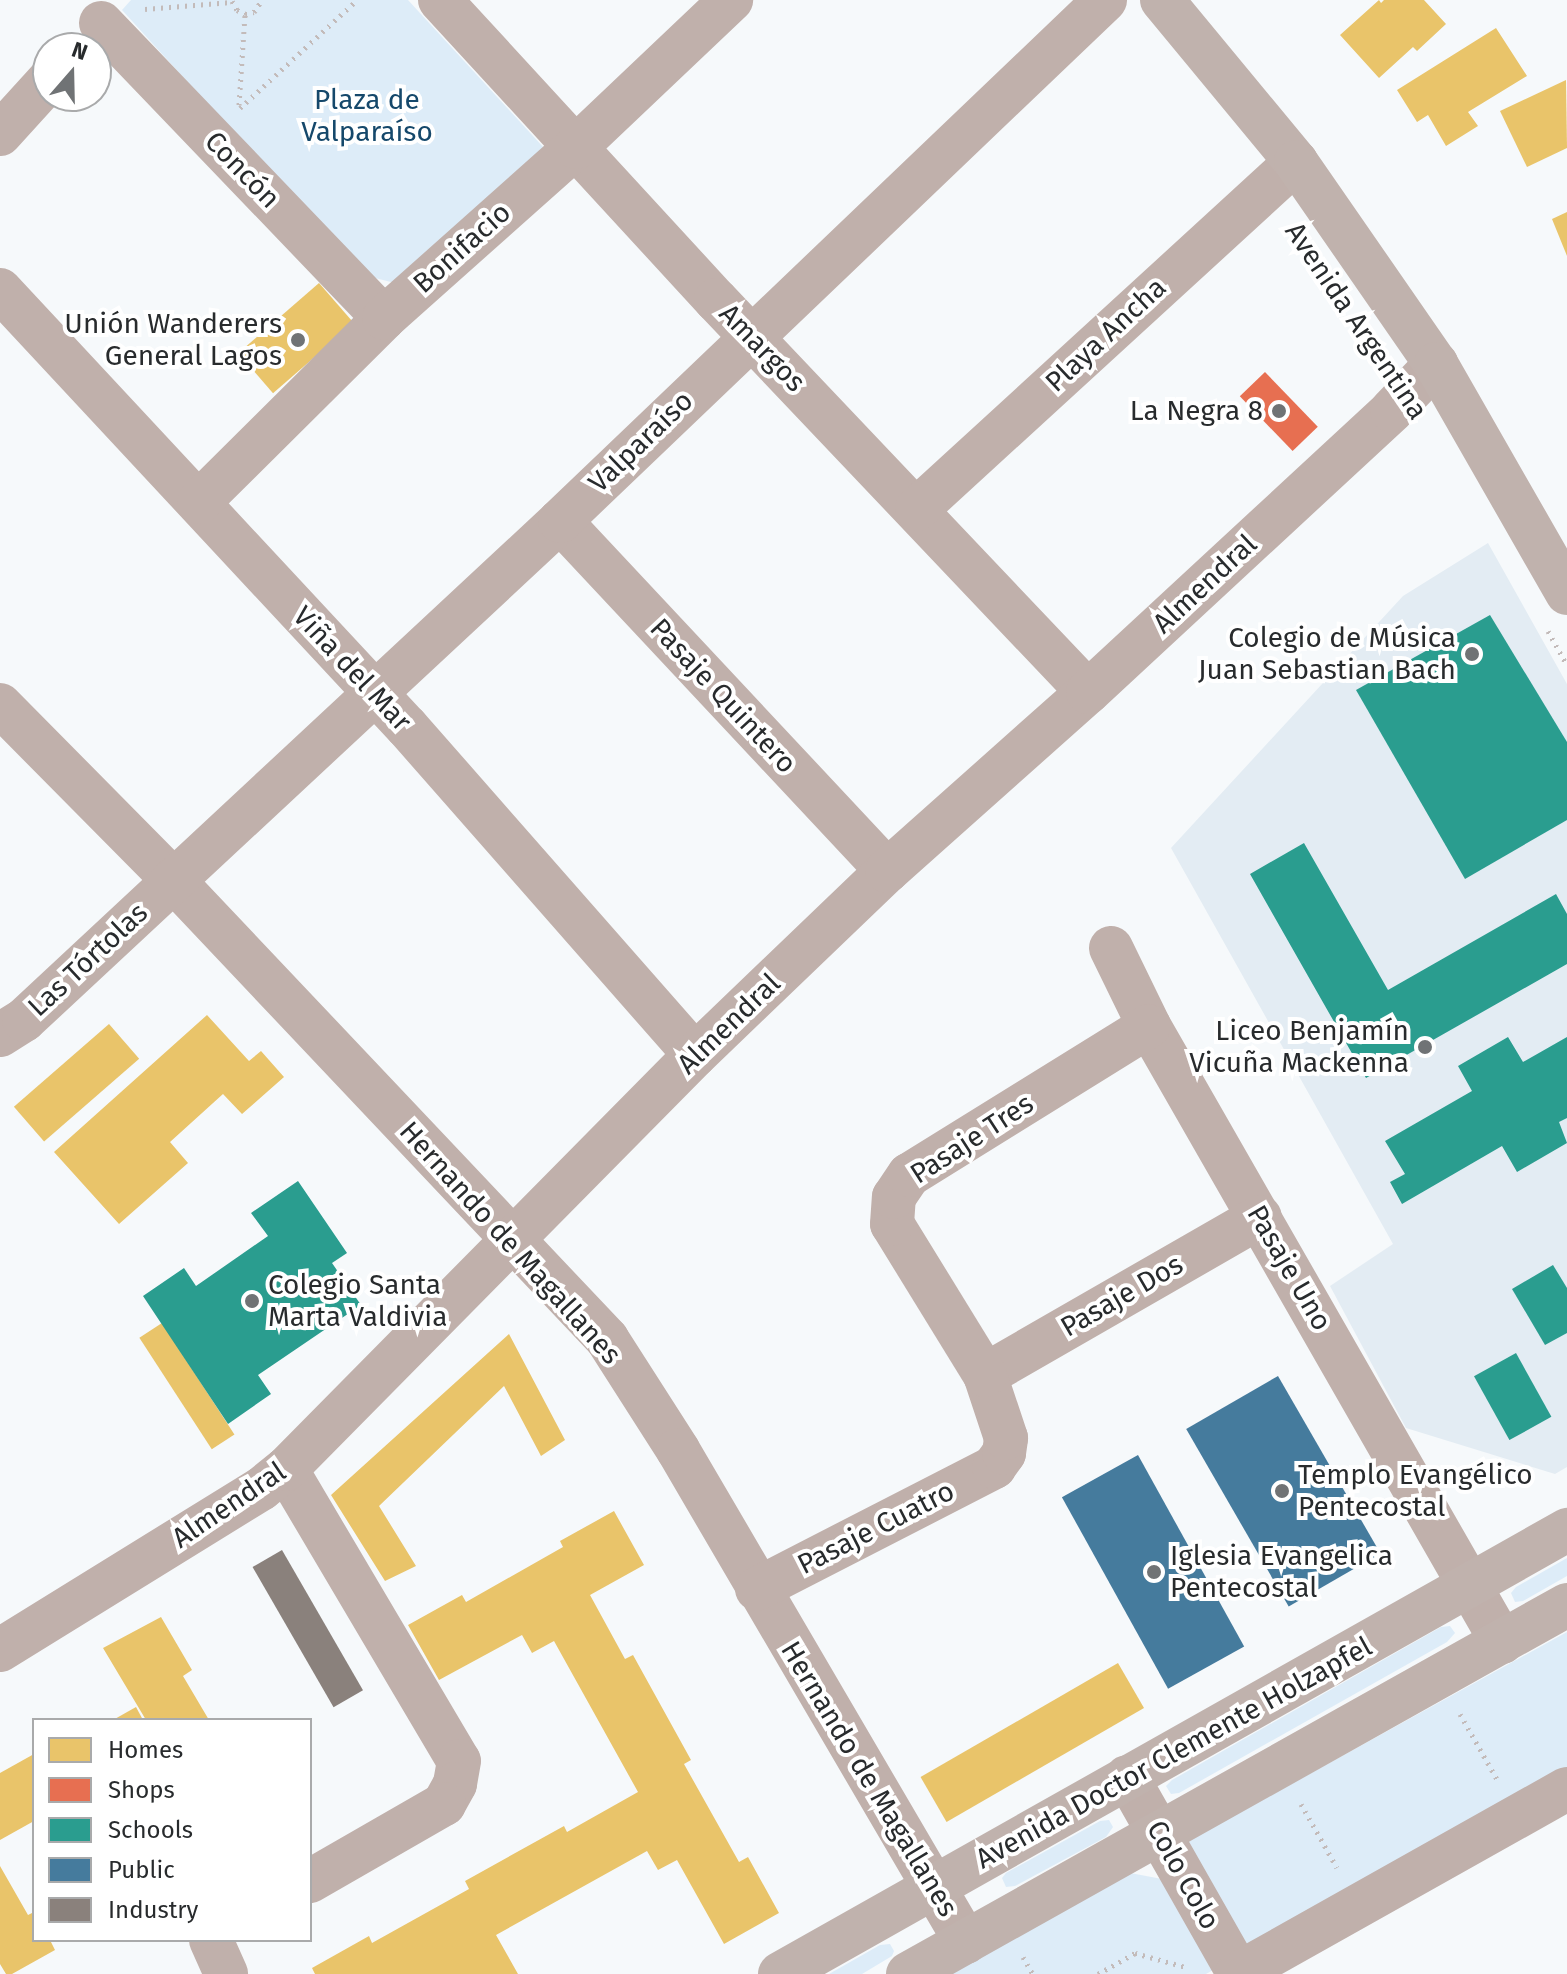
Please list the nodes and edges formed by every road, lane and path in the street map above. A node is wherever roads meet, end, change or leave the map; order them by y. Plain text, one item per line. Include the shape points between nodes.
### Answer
1 (262, 0) edge
2 (357, 0) edge
3 (440, 0) edge
4 (731, 0) edge
5 (1105, 0) edge
6 (1162, 0) edge
7 (232, 1) edge
8 (245, 14) junction
9 (102, 20) edge
10 (32, 99) edge
11 (239, 109) junction
12 (227, 133) junction
13 (0, 134) edge
14 (576, 147) junction
15 (1296, 162) junction
16 (0, 290) edge
17 (384, 318) junction
18 (751, 336) junction
19 (1436, 364) junction
20 (199, 502) junction
21 (917, 509) junction
22 (560, 521) junction
23 (1561, 598) edge
24 (1567, 665) edge
25 (1088, 692) junction
26 (373, 693) junction
27 (0, 705) edge
28 (887, 871) junction
29 (173, 880) junction
30 (1111, 948) dead end
31 (1149, 1026) junction
32 (0, 1035) edge
33 (695, 1055) junction
34 (1260, 1217) junction
35 (513, 1242) junction
36 (985, 1375) junction
37 (994, 1467) joint
38 (286, 1469) junction
39 (1567, 1530) edge
40 (1472, 1587) junction
41 (757, 1589) junction
42 (1567, 1605) edge
43 (1502, 1642) junction
44 (0, 1650) edge
45 (1454, 1703) dead end
46 (1127, 1777) junction
47 (1567, 1789) edge
48 (1294, 1792) dead end
49 (1518, 1817) junction
50 (1160, 1833) junction
51 (312, 1880) edge
52 (933, 1888) junction
53 (1359, 1906) junction
54 (212, 1942) edge
55 (966, 1942) junction
56 (1018, 1949) dead end
57 (1190, 1968) dead end
58 (226, 1974) edge
59 (780, 1974) edge
60 (908, 1974) edge
61 (1033, 1974) edge
62 (1098, 1974) edge
63 (1238, 1974) edge

1 - 8 path via 259,9
2 - 11 path
3 - 14 street, Amargos
4 - 14 street, Bonifacio
5 - 18 street, Valparaíso
6 - 15 main road, Avenida Argentina
7 - 8 path
7 - 9 path
8 - 11 path
9 - 12 street, Concón
10 - 13 street
11 - 12 path
11 - 12 path via 235,134
12 - 17 street, Concón
14 - 17 street, Bonifacio
14 - 18 street, Amargos
15 - 19 main road, Avenida Argentina
15 - 21 street, Playa Ancha
16 - 20 street, Viña del Mar
17 - 20 street, Bonifacio
18 - 21 street, Amargos
18 - 22 street, Valparaíso
19 - 23 main road, Avenida Argentina
19 - 25 street, Almendral
20 - 26 street, Viña del Mar
21 - 25 street, Amargos
22 - 26 street, Valparaíso
22 - 28 street, Pasaje Quintero
23 - 24 path
25 - 28 street, Almendral
26 - 29 street, Valparaíso
26 - 33 street, Viña del Mar
27 - 29 street, Hernando de Magallanes
28 - 33 street, Almendral
29 - 32 street, Las Tórtolas via 24,1020
29 - 35 street, Hernando de Magallanes
30 - 31 street, Pasaje Uno
31 - 34 street, Pasaje Uno
31 - 36 street, Pasaje Tres via 909,1175 894,1197 892,1224
33 - 35 street, Almendral
34 - 36 street, Pasaje Dos
34 - 40 street, Pasaje Uno
35 - 38 street, Almendral
35 - 41 street, Hernando de Magallanes via 607,1339
36 - 37 street, Pasaje Tres via 1006,1438
37 - 41 street, Pasaje Cuatro
38 - 44 street, Almendral
38 - 51 street via 459,1761 444,1804
39 - 40 main road, Avenida Doctor Clemente Holzapfel
40 - 43 street
40 - 46 main road, Avenida Doctor Clemente Holzapfel
41 - 52 street, Hernando de Magallanes
42 - 43 main road
43 - 50 main road
45 - 49 path
46 - 50 street, Colo Colo
46 - 52 main road, Avenida Doctor Clemente Holzapfel
47 - 49 street
48 - 53 path
49 - 53 street
50 - 55 main road
50 - 63 street, Colo Colo
52 - 55 street, Hernando de Magallanes
52 - 59 main road, Avenida Doctor Clemente Holzapfel
53 - 63 street
54 - 58 street
55 - 60 main road
56 - 61 path
57 - 62 path via 1135,1953

